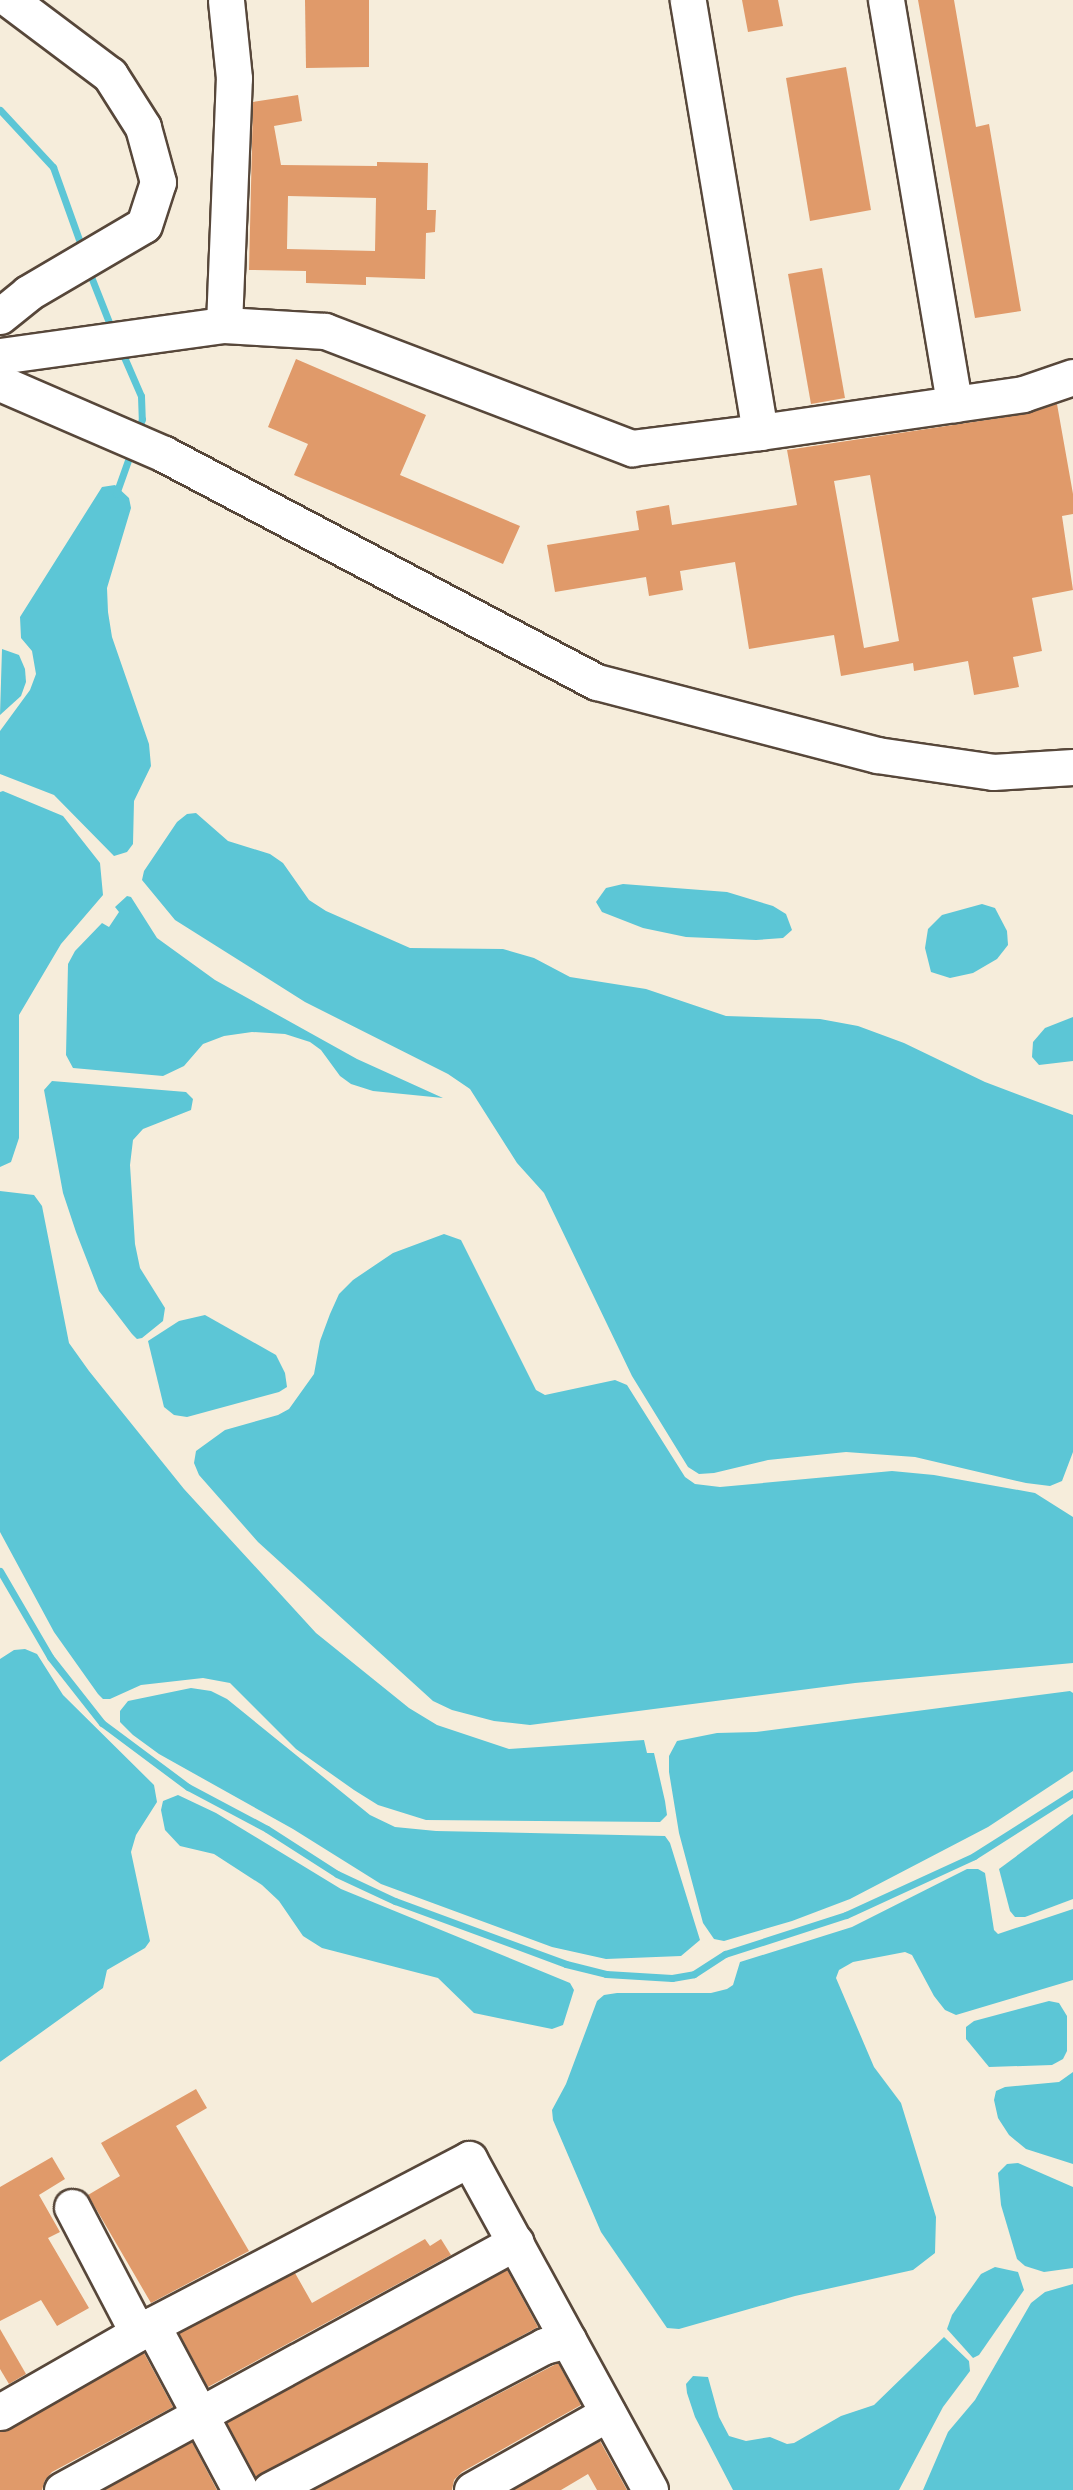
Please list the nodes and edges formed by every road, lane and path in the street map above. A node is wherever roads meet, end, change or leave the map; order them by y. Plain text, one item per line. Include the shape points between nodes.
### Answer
1 (10, 0) edge
2 (226, 0) edge
3 (688, 0) edge
4 (886, 0) edge
5 (0, 316) edge
6 (211, 327) junction
7 (0, 356) edge
8 (1073, 377) edge
9 (0, 383) edge
10 (954, 404) junction
11 (760, 432) junction
12 (1073, 766) edge
13 (72, 2207) dead end
14 (516, 2242) junction
15 (145, 2329) junction
16 (568, 2340) junction
17 (0, 2412) edge
18 (608, 2413) junction
19 (201, 2414) junction
20 (62, 2490) edge
21 (240, 2490) edge
22 (270, 2490) edge
23 (472, 2490) edge
24 (650, 2490) edge

1 - 5 street via 110,75 143,127 158,182 144,225 28,293
2 - 6 street via 233,78
3 - 11 street
4 - 10 street
6 - 7 street
6 - 11 street via 325,331 632,448
8 - 10 street via 1023,394
9 - 12 street via 164,454 597,682 877,755 993,772
10 - 11 street
13 - 15 street
14 - 15 street via 469,2159
14 - 16 street
14 - 19 street
15 - 17 street
15 - 19 street
16 - 18 street
16 - 22 street via 544,2346
18 - 23 street
18 - 24 street
19 - 20 street
19 - 21 street

